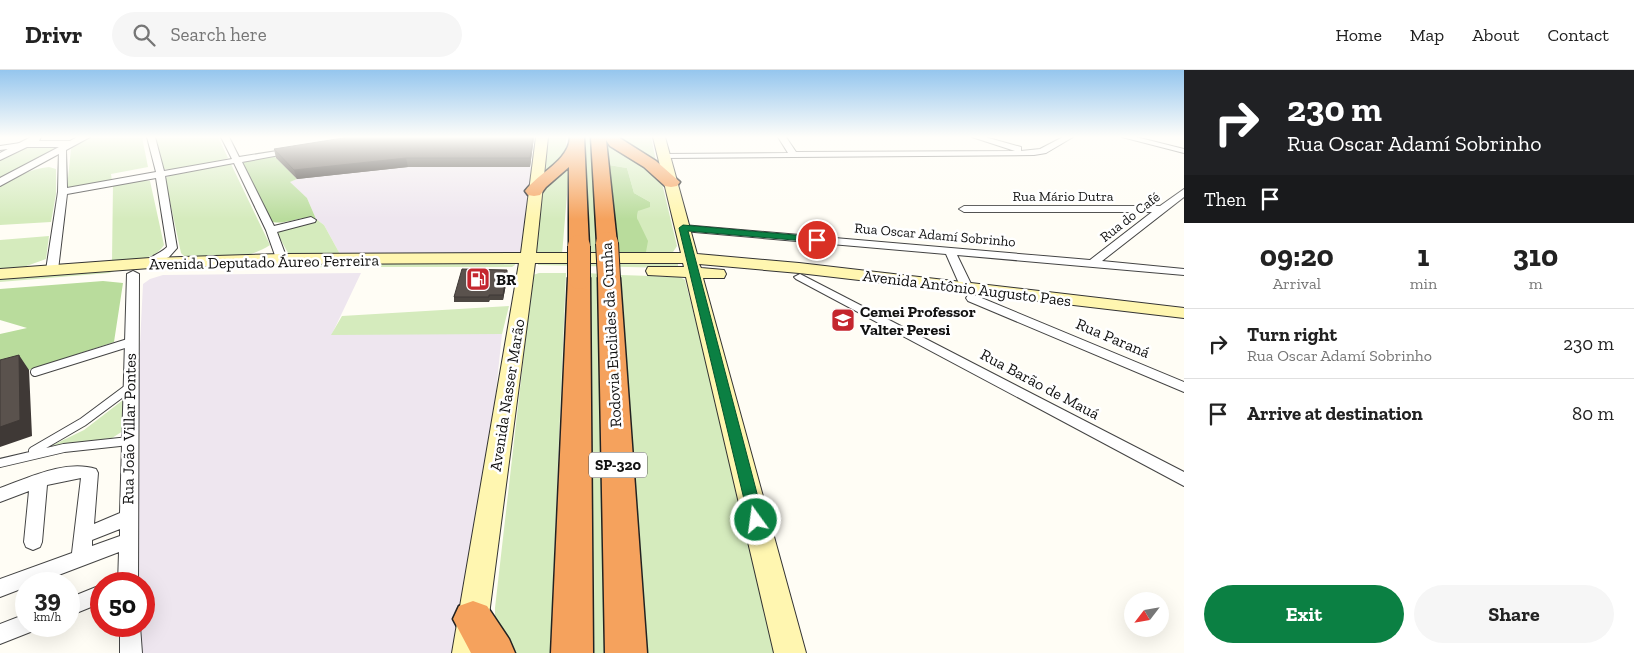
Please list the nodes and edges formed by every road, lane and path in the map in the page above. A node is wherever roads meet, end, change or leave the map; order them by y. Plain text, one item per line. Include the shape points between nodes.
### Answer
1 (36, 164) edge
2 (62, 164) edge
3 (158, 164) edge
4 (211, 164) edge
5 (238, 164) edge
6 (538, 164) edge
7 (563, 164) edge
8 (577, 164) edge
9 (600, 164) edge
10 (650, 164) edge
11 (666, 164) edge
12 (160, 173) junction
13 (671, 182) junction
14 (0, 184) edge
15 (534, 190) junction
16 (63, 192) junction
17 (1184, 192) edge
18 (964, 209) dead end
19 (1162, 209) junction
20 (311, 220) dead end
21 (683, 228) junction
22 (271, 230) junction
23 (950, 251) junction
24 (281, 259) junction
25 (150, 263) junction
26 (527, 263) junction
27 (1092, 264) junction
28 (367, 265) junction
29 (692, 265) junction
30 (52, 270) junction
31 (1184, 272) edge
32 (799, 273) junction
33 (0, 274) edge
34 (133, 274) junction
35 (0, 284) edge
36 (970, 293) junction
37 (1184, 313) edge
38 (1184, 325) edge
39 (131, 342) junction
40 (35, 372) dead end
41 (130, 386) junction
42 (1184, 387) edge
43 (130, 441) junction
44 (28, 453) junction
45 (0, 463) edge
46 (1184, 480) edge
47 (39, 482) junction
48 (0, 495) edge
49 (128, 518) junction
50 (84, 536) junction
51 (128, 540) junction
52 (33, 542) dead end
53 (81, 557) junction
54 (128, 572) edge
55 (0, 588) edge
56 (15, 628) edge
57 (0, 634) edge
58 (471, 636) edge
59 (130, 637) edge
60 (131, 653) edge
61 (494, 653) edge
62 (572, 653) edge
63 (626, 653) edge
64 (790, 653) edge

1 - 14 street
2 - 16 street
3 - 12 street
4 - 12 street
5 - 22 street
6 - 15 main road, Avenida Nasser Marão
7 - 15 highway
8 - 62 highway, Rodovia Euclides da Cunha / SP-320, bridge via 579,278
9 - 63 highway, Rodovia Euclides da Cunha / SP-320, bridge via 609,278
10 - 13 highway
11 - 13 main road
12 - 16 street
12 - 25 street via 172,248
13 - 21 main road
15 - 26 main road, Avenida Nasser Marão
16 - 30 street
17 - 19 street, Rua do Café
18 - 19 street, Rua Mário Dutra
19 - 27 street, Rua do Café
20 - 22 street
21 - 23 street, Rua Oscar Adamí Sobrinho
21 - 29 main road
22 - 24 street
23 - 27 street, Rua Oscar Adamí Sobrinho
23 - 36 street
24 - 25 main road, Avenida Deputado Áureo Ferreira
24 - 28 main road, Avenida Deputado Áureo Ferreira
25 - 30 main road, Avenida Deputado Áureo Ferreira
25 - 34 main road
26 - 28 main road, Avenida Deputado Áureo Ferreira
26 - 29 main road, Avenida Deputado Áureo Ferreira
26 - 58 main road, Avenida Nasser Marão
27 - 31 street, Rua Oscar Adamí Sobrinho
28 - 34 main road, Avenida Deputado Áureo Ferreira
29 - 32 main road, Avenida Antônio Augusto Paes
29 - 64 main road
30 - 33 main road, Avenida Deputado Áureo Ferreira
32 - 36 main road, Avenida Antônio Augusto Paes
32 - 46 street, Rua Barão de Mauá
34 - 35 main road, Avenida Deputado Áureo Ferreira
34 - 39 street, Rua João Villar Pontes
36 - 37 main road, Avenida Antônio Augusto Paes
36 - 38 main road, Avenida Antônio Augusto Paes
36 - 42 street, Rua Paraná
39 - 40 lane
39 - 41 street, Rua João Villar Pontes
41 - 43 street, Rua João Villar Pontes
41 - 44 lane via 84,423
43 - 44 lane
43 - 49 street, Rua João Villar Pontes
44 - 45 lane
47 - 48 street
47 - 50 street via 84,470 90,473
47 - 52 street
49 - 50 street
49 - 51 street, Rua João Villar Pontes
50 - 53 street
51 - 53 street
51 - 54 street, Rua João Villar Pontes
53 - 55 street
56 - 57 street
58 - 61 highway
59 - 60 street

